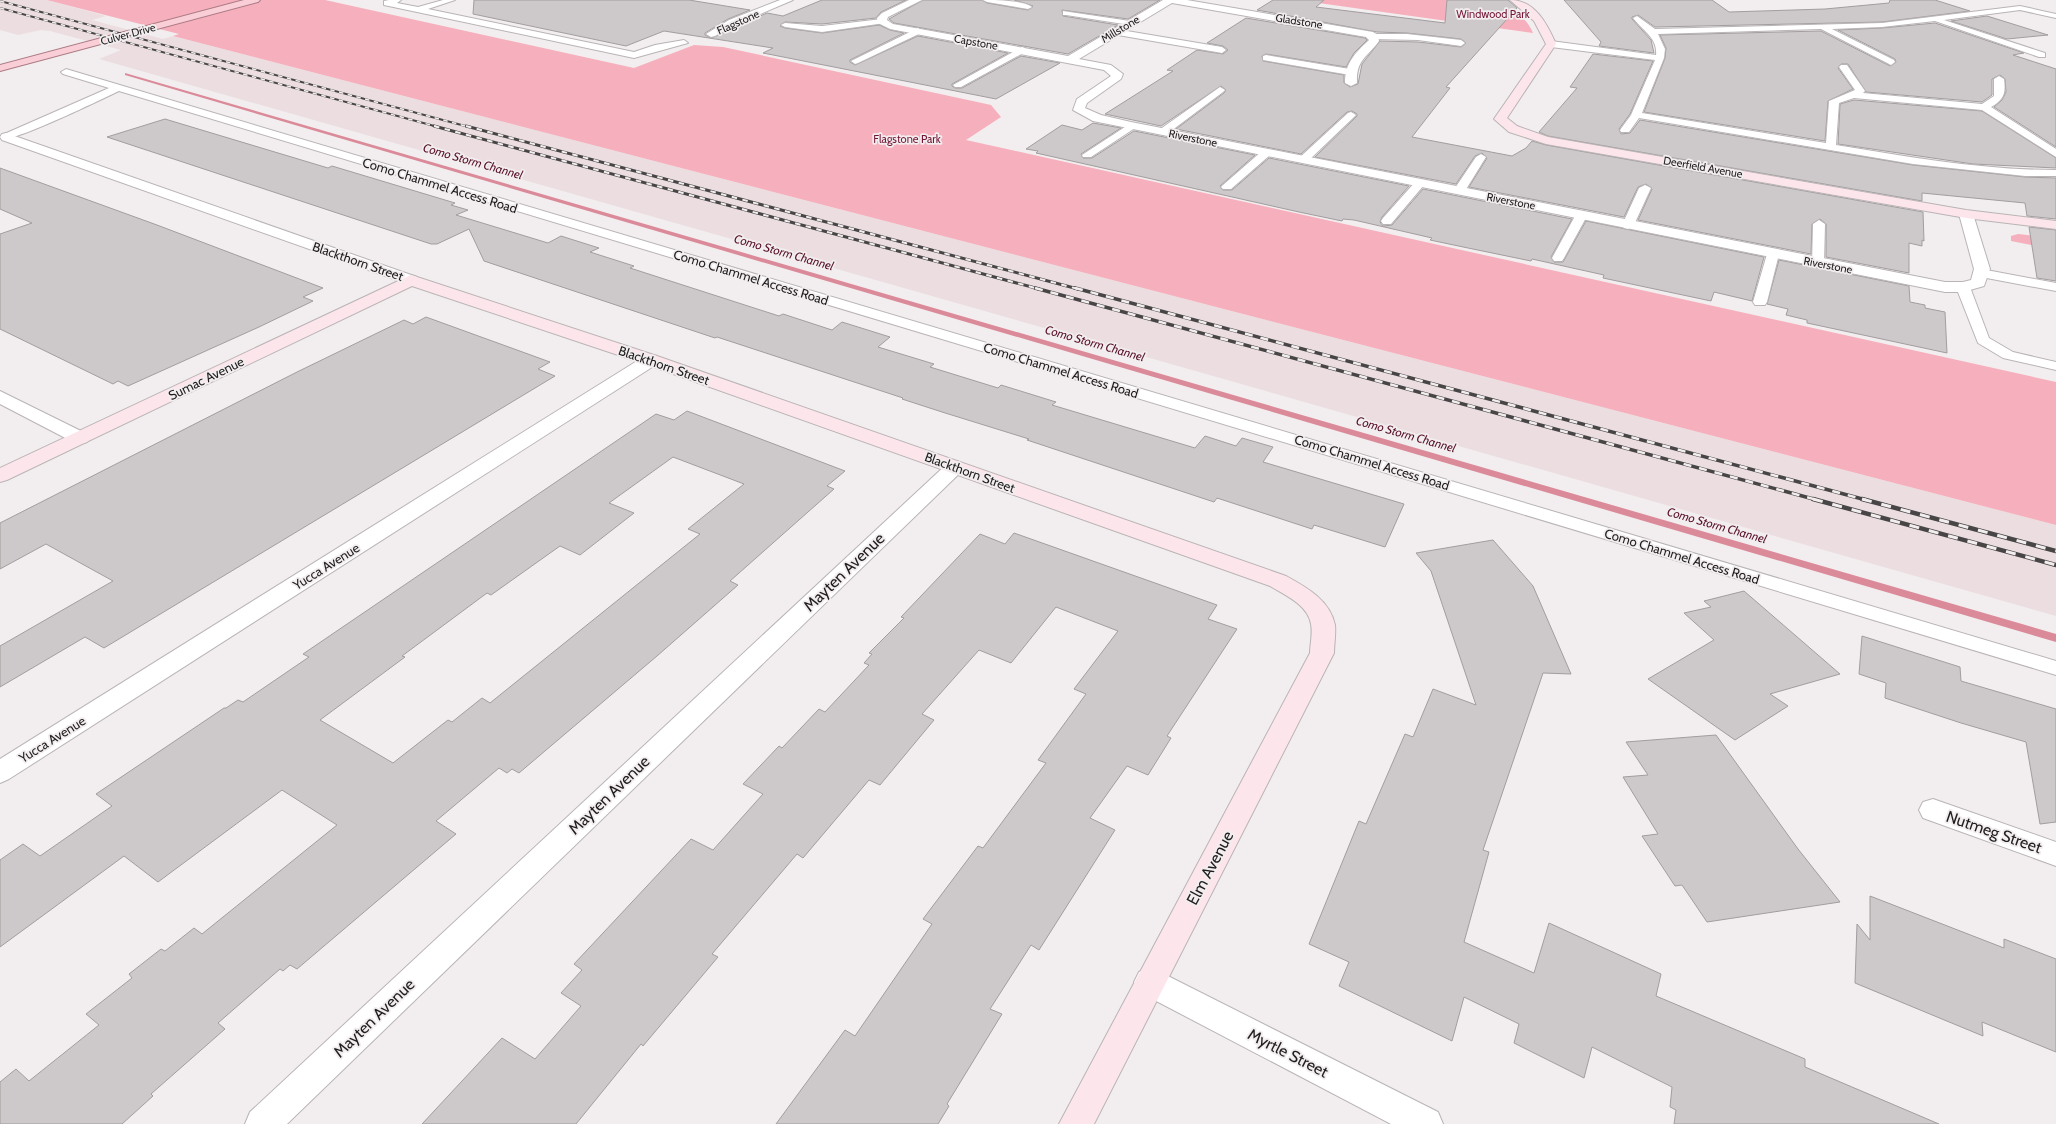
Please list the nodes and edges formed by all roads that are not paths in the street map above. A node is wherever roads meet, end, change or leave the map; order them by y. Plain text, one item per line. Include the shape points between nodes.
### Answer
1 (216, 0) edge
2 (255, 0) edge
3 (397, 0) edge
4 (451, 0) edge
5 (788, 0) edge
6 (917, 0) edge
7 (987, 0) edge
8 (1170, 0) edge
9 (1516, 0) edge
10 (1999, 3) dead end
11 (1028, 7) dead end
12 (2020, 8) junction
13 (419, 10) junction
14 (1066, 13) dead end
15 (158, 15) dead end
16 (2056, 16) edge
17 (1636, 18) dead end
18 (1934, 20) junction
19 (882, 22) junction
20 (1130, 23) junction
21 (785, 25) dead end
22 (1824, 28) junction
23 (918, 31) junction
24 (1115, 32) junction
25 (1653, 32) junction
26 (710, 34) dead end
27 (1374, 37) junction
28 (684, 42) dead end
29 (1461, 43) dead end
30 (1551, 44) junction
31 (1022, 50) junction
32 (1222, 50) dead end
33 (2042, 55) dead end
34 (1266, 58) dead end
35 (1660, 58) junction
36 (1071, 59) junction
37 (855, 61) dead end
38 (1891, 62) dead end
39 (1844, 67) dead end
40 (0, 68) edge
41 (66, 72) dead end
42 (1350, 72) junction
43 (1999, 79) dead end
44 (1351, 83) dead end
45 (958, 85) dead end
46 (117, 88) junction
47 (1220, 90) dead end
48 (1854, 95) junction
49 (1984, 107) junction
50 (1351, 115) dead end
51 (1636, 115) junction
52 (1131, 126) junction
53 (1625, 130) dead end
54 (1163, 132) junction
55 (6, 137) joint
56 (1831, 146) junction
57 (1266, 153) junction
58 (2056, 154) edge
59 (1087, 155) dead end
60 (1481, 157) dead end
61 (1303, 160) junction
62 (2056, 173) edge
63 (1420, 183) junction
64 (1227, 187) dead end
65 (1645, 188) dead end
66 (1459, 191) junction
67 (1966, 214) junction
68 (1581, 216) junction
69 (1387, 221) dead end
70 (1819, 224) dead end
71 (2056, 224) edge
72 (1628, 225) junction
73 (1773, 254) junction
74 (1558, 258) dead end
75 (1818, 263) junction
76 (1981, 273) junction
77 (411, 280) junction
78 (1964, 287) junction
79 (2056, 287) edge
80 (1760, 302) dead end
81 (651, 360) junction
82 (2056, 366) edge
83 (0, 397) edge
84 (80, 438) junction
85 (955, 467) junction
86 (0, 476) edge
87 (1315, 608) joint
88 (2056, 668) edge
89 (0, 772) edge
90 (1933, 810) dead end
91 (2056, 854) edge
92 (1150, 982) junction
93 (262, 1124) edge
94 (1076, 1124) edge
95 (1426, 1124) edge

1 - 15 main road, Culver Drive
2 - 40 main road, Culver Drive
3 - 13 lane via 387,3
4 - 13 lane
5 - 26 street, Flagstone
6 - 19 street via 886,15
7 - 11 lane
8 - 20 street, Millstone
8 - 27 street, Gladstone via 1361,32
9 - 30 street via 1532,11 1544,26
10 - 12 lane
12 - 16 lane
12 - 18 lane
13 - 28 lane via 634,55
14 - 20 lane
17 - 25 lane
18 - 22 lane
18 - 33 lane
19 - 21 lane via 822,29
19 - 23 street, Capstone
20 - 24 street, Millstone
22 - 25 lane
22 - 38 lane
23 - 31 street, Capstone
23 - 37 lane
24 - 32 lane
24 - 36 street, Millstone
25 - 35 lane via 1661,49
27 - 29 lane via 1415,37
27 - 42 street via 1374,41 1356,58
30 - 35 lane
30 - 67 street, Deerfield Avenue via 1500,119 1513,128 1546,140
31 - 36 street, Capstone
31 - 45 lane
34 - 42 lane
35 - 51 lane
36 - 52 street, Riverstone via 1100,64 1117,74 1117,77 1081,101 1079,110 1097,118
39 - 48 lane via 1860,91
41 - 46 lane, Como Chammel Access Road
42 - 44 street
43 - 49 lane via 2002,93 1998,99
46 - 55 lane
46 - 88 lane, Como Chammel Access Road
47 - 54 lane
48 - 49 lane
48 - 56 lane via 1834,101
49 - 58 lane
50 - 61 lane
51 - 53 lane
51 - 56 lane
52 - 54 street, Riverstone
52 - 59 lane
54 - 57 street, Riverstone
55 - 77 street, Blackthorn Street
56 - 62 lane via 1968,168
57 - 61 street, Riverstone
57 - 64 lane
60 - 66 lane
61 - 63 street, Riverstone
63 - 66 street, Riverstone
63 - 69 lane
65 - 72 lane
66 - 68 street, Riverstone
67 - 71 street, Deerfield Avenue
67 - 76 street
68 - 72 street, Riverstone
68 - 74 lane
70 - 75 lane
72 - 73 street, Riverstone
73 - 75 street, Riverstone
73 - 80 lane
75 - 78 street, Riverstone via 1945,287
76 - 78 street via 1978,282
76 - 79 lane
77 - 81 street, Blackthorn Street
77 - 84 street, Sumac Avenue
78 - 82 lane via 1983,340 1990,347 2004,354
81 - 85 street, Blackthorn Street
81 - 89 street, Yucca Avenue
83 - 84 street
84 - 86 street, Sumac Avenue
85 - 87 street, Blackthorn Street via 1278,581 1305,598
85 - 93 street, Mayten Avenue
87 - 92 street, Elm Avenue via 1323,621 1322,653
90 - 91 street, Nutmeg Street
92 - 94 street, Elm Avenue
92 - 95 street, Myrtle Street

